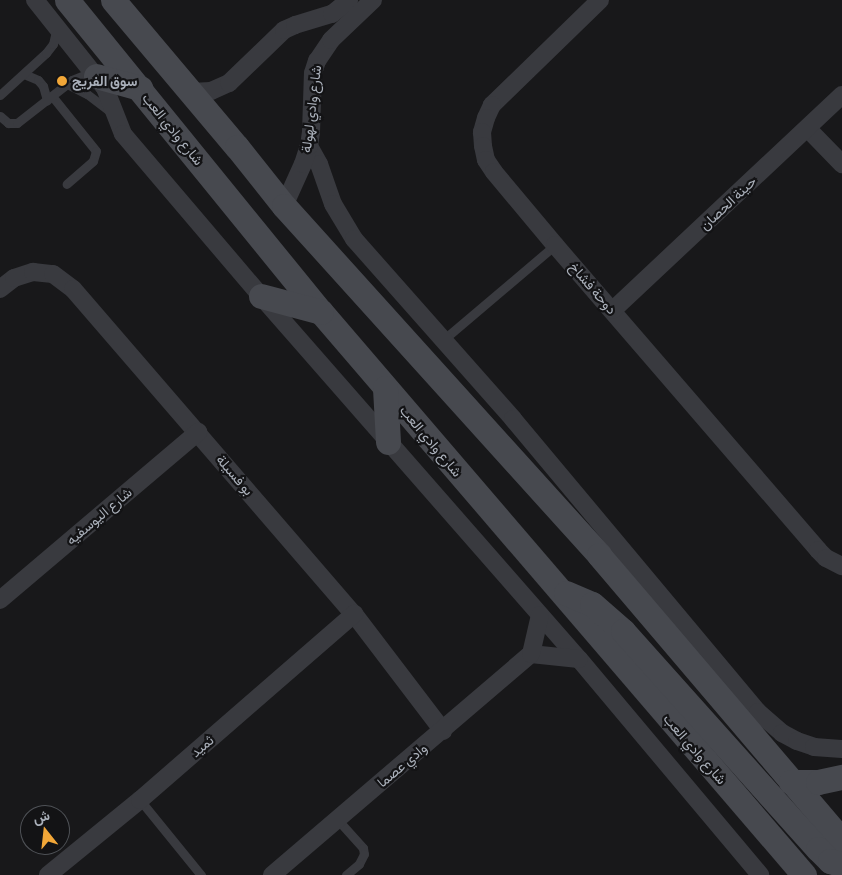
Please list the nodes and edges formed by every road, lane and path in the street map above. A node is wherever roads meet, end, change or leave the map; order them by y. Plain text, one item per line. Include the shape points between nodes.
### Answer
1 (36, 0) edge
2 (67, 0) edge
3 (113, 0) edge
4 (349, 0) edge
5 (372, 0) edge
6 (600, 0) edge
7 (57, 27) junction
8 (24, 74) junction
9 (96, 76) junction
10 (67, 84) junction
11 (140, 88) junction
12 (191, 92) junction
13 (0, 95) edge
14 (842, 95) edge
15 (49, 98) junction
16 (114, 115) junction
17 (0, 116) edge
18 (808, 129) junction
19 (308, 146) junction
20 (842, 164) edge
21 (68, 184) dead end
22 (284, 206) junction
23 (555, 245) junction
24 (0, 289) edge
25 (260, 296) junction
26 (613, 310) junction
27 (321, 312) junction
28 (444, 340) junction
29 (385, 388) junction
30 (198, 432) junction
31 (388, 442) junction
32 (842, 566) edge
33 (559, 591) junction
34 (0, 600) edge
35 (354, 614) junction
36 (540, 614) junction
37 (531, 654) junction
38 (578, 659) junction
39 (443, 731) junction
40 (842, 749) edge
41 (842, 777) edge
42 (791, 782) junction
43 (140, 800) junction
44 (338, 818) junction
45 (834, 838) edge
46 (842, 865) edge
47 (277, 873) edge
48 (48, 875) edge
49 (202, 875) edge
50 (346, 875) edge
51 (760, 875) edge
52 (804, 875) edge
53 (810, 875) edge

1 - 7 street
2 - 11 street, شارع وادي العب
3 - 12 street
4 - 12 street via 320,20 284,30 230,83 211,91
5 - 19 street, شارع وادي لهولة via 331,40 317,61 313,74
6 - 23 street, دوحة فشاخ via 492,106 482,132 486,160
7 - 8 lane via 53,44
7 - 9 street
8 - 13 lane
8 - 15 lane via 32,76 43,86
9 - 10 lane via 79,76
9 - 11 street
9 - 16 street via 105,88
10 - 15 lane
10 - 16 lane via 97,100
11 - 27 street, شارع وادي العب
12 - 22 street
14 - 18 street, حينة الحصان
15 - 17 lane via 18,123 8,123
15 - 21 lane via 96,151 93,161
16 - 25 street via 123,134
18 - 20 street
18 - 26 street, حينة الحصان
19 - 22 street, شارع وادي لهولة
19 - 28 street via 346,228
22 - 42 street via 599,555
23 - 26 street, دوحة فشاخ
23 - 28 lane
24 - 30 street, بو فسيلة via 14,278 33,272 53,274 63,280
25 - 27 street
25 - 31 street
26 - 32 street, دوحة فشاخ via 818,550
27 - 29 street, شارع وادي العب
28 - 40 street via 758,712 797,741 814,747
29 - 31 street
29 - 33 street, شارع وادي العب
30 - 34 street, شارع اليوسفيه
30 - 35 street, بو فسيلة
31 - 36 street
33 - 45 street via 592,604 623,630
33 - 52 street, شارع وادي العب
35 - 39 street, بو فسيلة
35 - 43 street, ثميد
36 - 37 street
36 - 38 street
37 - 38 street
37 - 39 street, وادي عصما
38 - 51 street
39 - 44 street, وادي عصما
41 - 42 street via 818,782
42 - 45 street
43 - 48 street, ثميد
43 - 49 lane
44 - 47 street, وادي عصما
44 - 50 lane via 363,848 364,854 359,864
45 - 46 street via 830,861
45 - 53 street via 811,860

